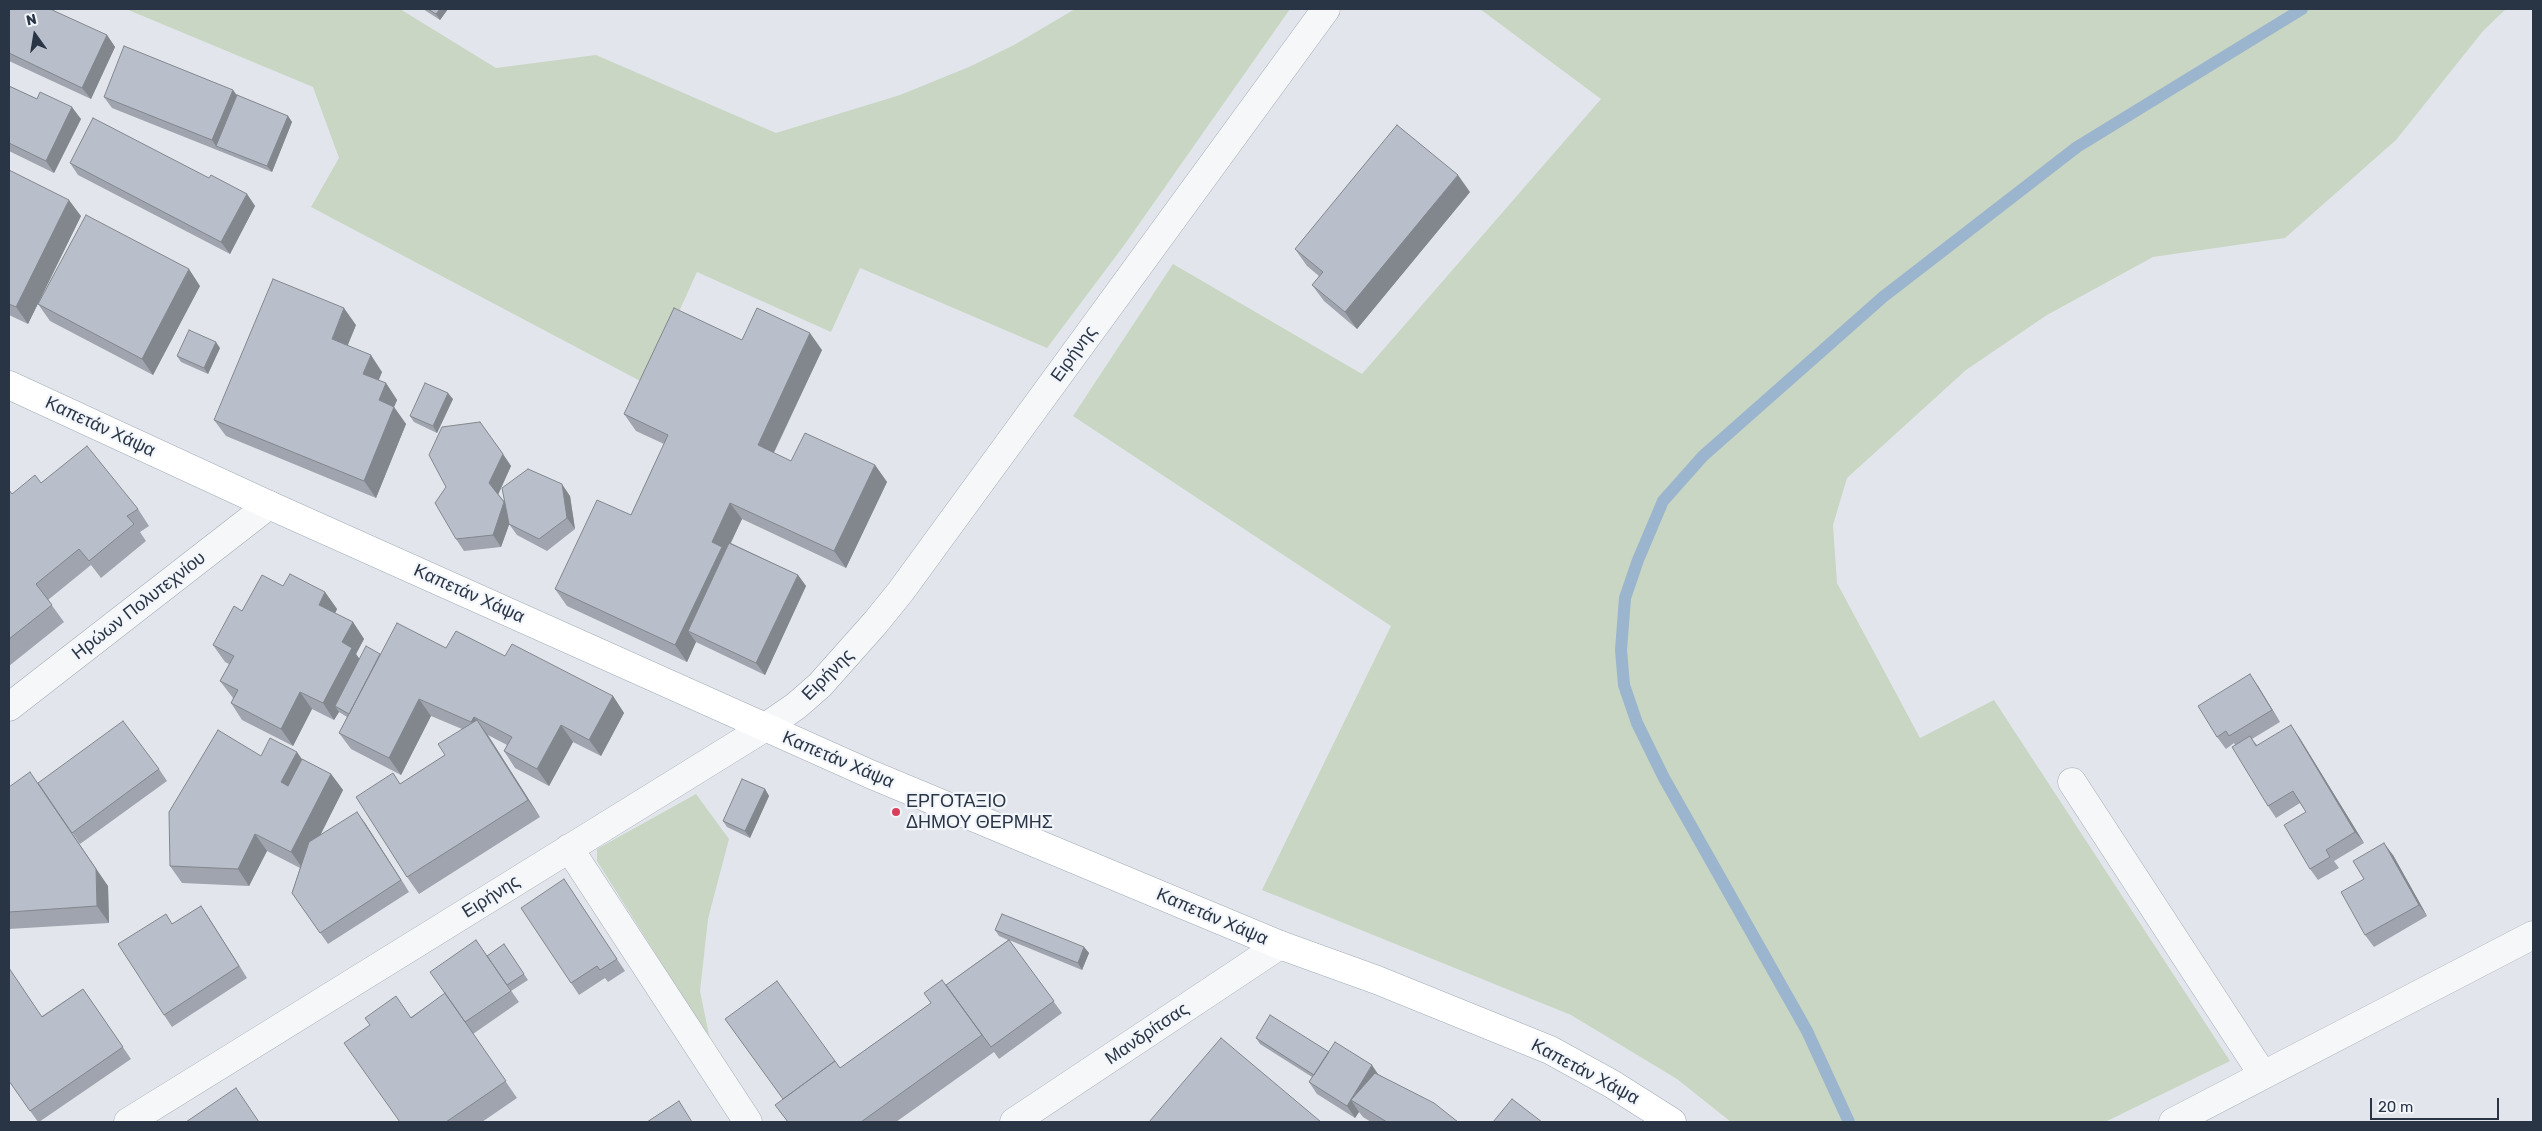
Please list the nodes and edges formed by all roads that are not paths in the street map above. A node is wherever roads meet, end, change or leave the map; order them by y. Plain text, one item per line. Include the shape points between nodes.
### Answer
1 (1326, 9) edge
2 (9, 385) edge
3 (268, 505) junction
4 (9, 707) edge
5 (764, 728) junction
6 (2072, 782) dead end
7 (569, 848) junction
8 (2533, 935) edge
9 (1280, 945) junction
10 (2263, 1076) junction
11 (128, 1122) edge
12 (748, 1122) edge
13 (1014, 1122) edge
14 (1672, 1122) edge
15 (2173, 1122) edge

1 - 5 street, Ειρήνης via 901,591 820,685
2 - 3 main road, Καπετάν Χάψα
3 - 4 street, Ηρώων Πολυτεχνίου
3 - 5 main road, Καπετάν Χάψα
5 - 7 street, Ειρήνης
5 - 9 main road, Καπετάν Χάψα
6 - 10 street
7 - 11 street, Ειρήνης
7 - 12 street
8 - 10 street
9 - 13 street, Μανδρίτσας
9 - 14 main road, Καπετάν Χάψα via 1377,980 1550,1050
10 - 15 street

